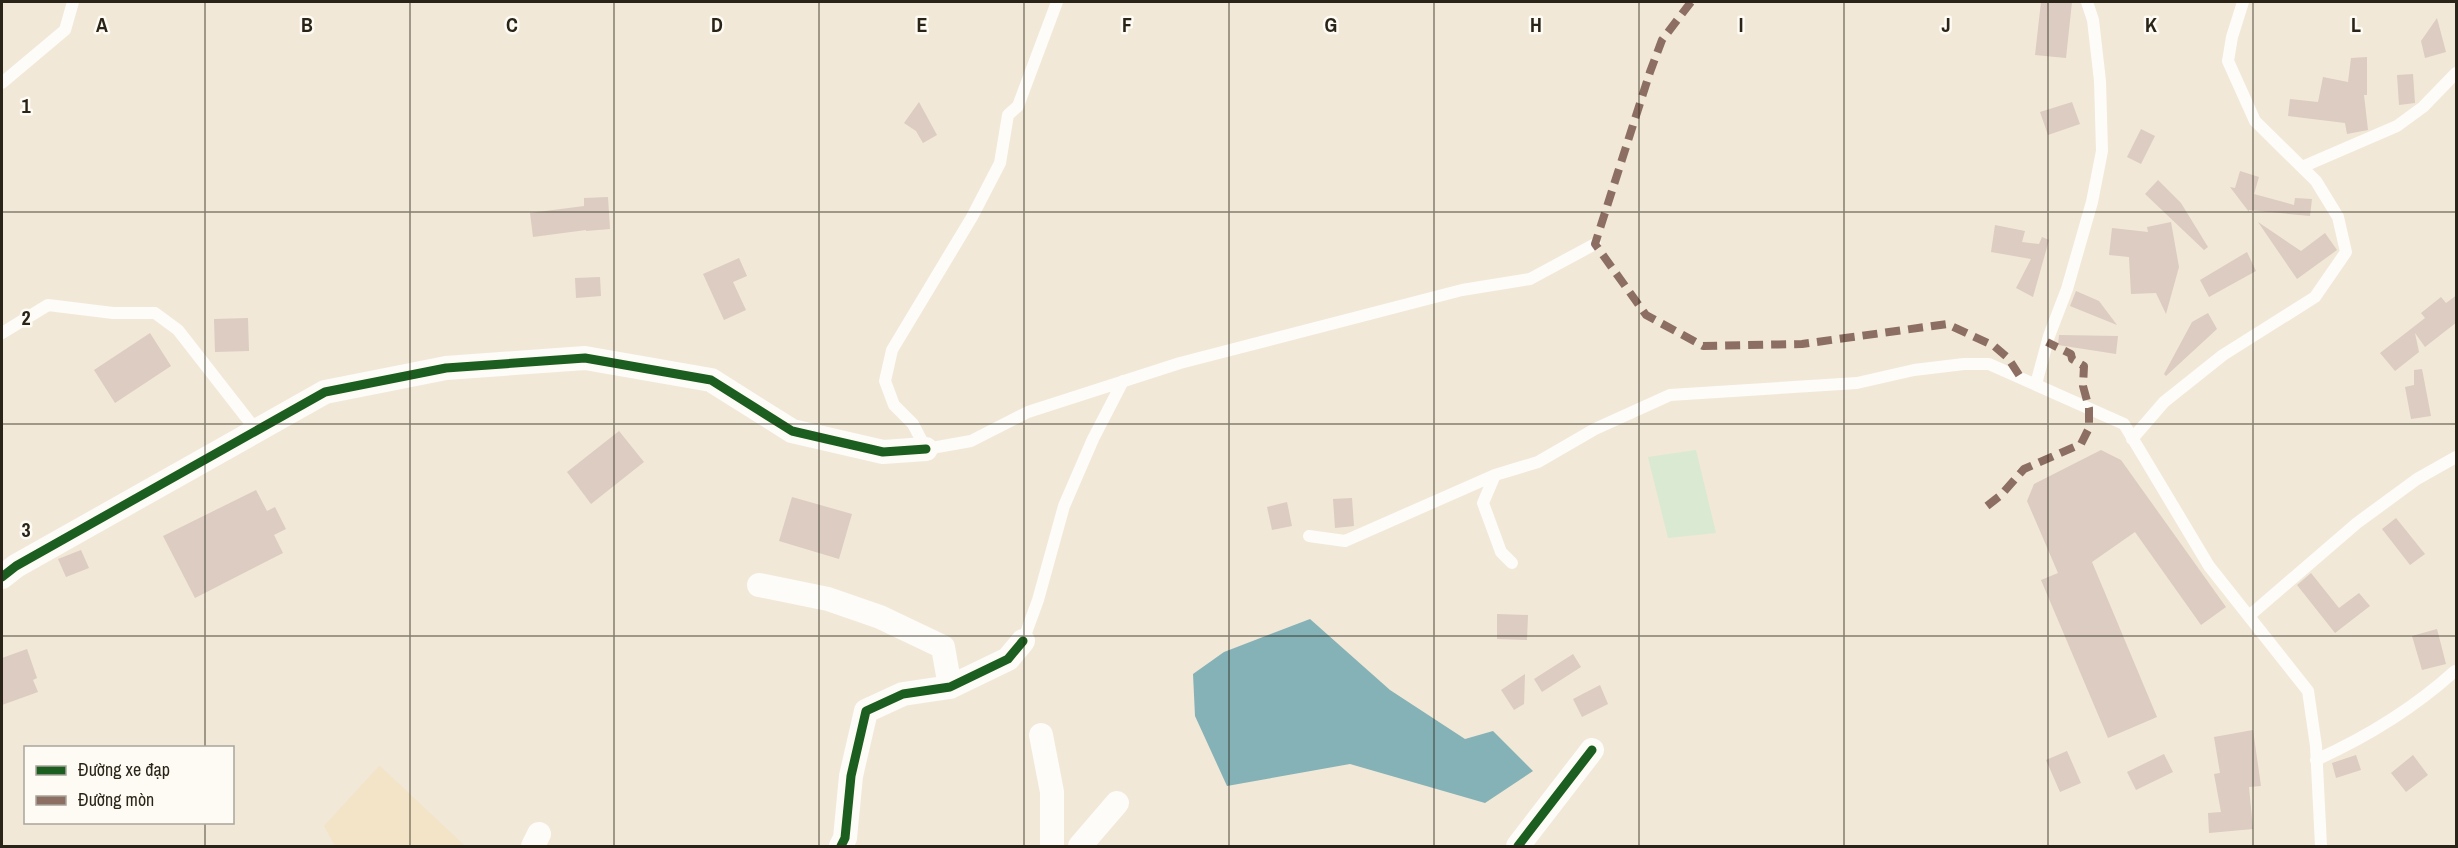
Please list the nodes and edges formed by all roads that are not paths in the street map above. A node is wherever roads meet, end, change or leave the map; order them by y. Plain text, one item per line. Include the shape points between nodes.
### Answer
1 (73, 2) edge
2 (1057, 2) edge
3 (2087, 2) edge
4 (2243, 2) edge
5 (2457, 74) edge
6 (2, 83) edge
7 (2302, 167) junction
8 (1595, 244) dead end
9 (2, 333) edge
10 (1123, 381) junction
11 (2036, 384) junction
12 (256, 430) junction
13 (2132, 439) junction
14 (926, 449) junction
15 (2457, 457) edge
16 (1495, 475) junction
17 (1309, 536) dead end
18 (1512, 563) dead end
19 (2, 577) edge
20 (759, 585) dead end
21 (2249, 616) junction
22 (1023, 641) joint
23 (2455, 671) edge
24 (950, 687) junction
25 (1041, 735) dead end
26 (1592, 750) dead end
27 (2316, 760) junction
28 (1117, 803) dead end
29 (841, 846) edge
30 (1052, 846) edge
31 (1080, 846) edge
32 (1518, 846) edge
33 (2321, 846) edge

1 - 6 lane via 65,30
2 - 14 lane via 1018,106 1008,115 1000,163 892,350 885,381 894,405 913,424
3 - 11 lane via 2100,81 2102,152 2092,202
4 - 7 lane via 2228,61 2255,121
5 - 7 lane via 2397,126
7 - 13 lane via 2316,181 2338,217 2346,252 2315,297 2223,355 2164,402
8 - 10 lane via 1530,279 1462,290
9 - 12 lane via 48,305 113,313 155,313 178,330
10 - 14 lane via 1028,412 971,441
10 - 22 lane via 1064,506
11 - 13 lane via 2124,424
11 - 16 lane via 1989,364 1964,364 1857,383 1670,395 1595,429 1538,462
12 - 14 street via 325,392 447,368 585,358 711,380 792,431 882,452
12 - 19 street
13 - 21 lane via 2209,566
15 - 21 lane via 2357,523
16 - 17 lane via 1345,541
16 - 18 lane via 1483,503 1501,552
20 - 24 street via 828,599 880,617 943,647
21 - 27 lane via 2308,691
22 - 24 street via 1008,658
23 - 27 lane via 2416,704
24 - 29 street via 903,694 866,711
25 - 30 street via 1052,792
26 - 32 street
27 - 33 lane
28 - 31 street

